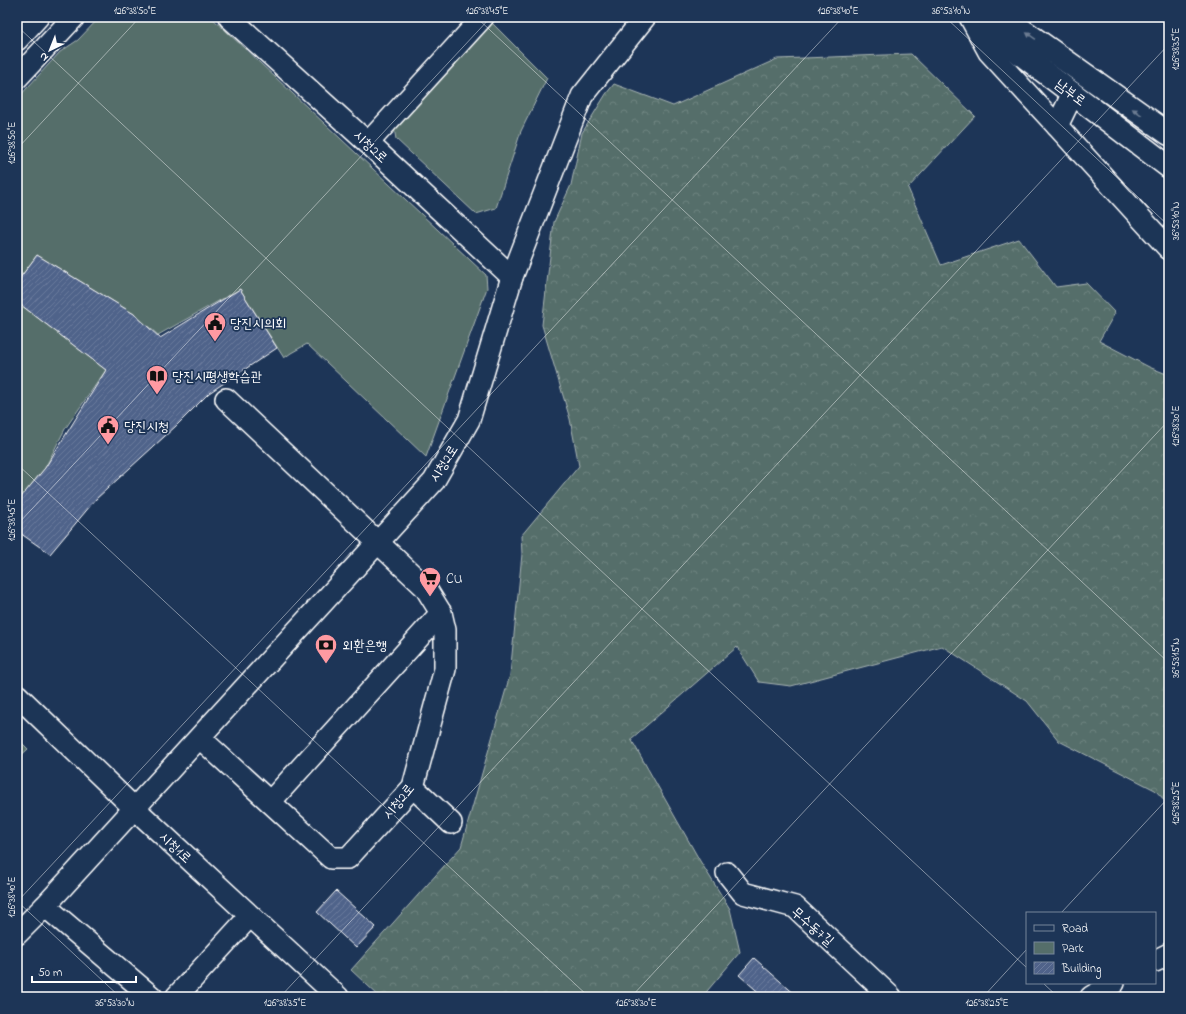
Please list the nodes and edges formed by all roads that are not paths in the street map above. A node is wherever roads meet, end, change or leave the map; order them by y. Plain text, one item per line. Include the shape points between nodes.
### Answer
1 (38, 17) edge
2 (74, 17) edge
3 (229, 17) edge
4 (483, 17) edge
5 (645, 17) edge
6 (971, 17) edge
7 (1004, 17) edge
8 (17, 40) edge
9 (17, 78) edge
10 (1073, 93) junction
11 (1057, 126) junction
12 (1169, 134) edge
13 (368, 143) junction
14 (1169, 167) edge
15 (1169, 249) edge
16 (512, 277) junction
17 (226, 399) dead end
18 (378, 542) junction
19 (441, 613) junction
20 (419, 637) junction
21 (444, 669) junction
22 (17, 695) edge
23 (200, 738) junction
24 (413, 787) junction
25 (270, 802) junction
26 (134, 808) junction
27 (452, 823) dead end
28 (727, 873) dead end
29 (45, 906) junction
30 (250, 916) junction
31 (17, 934) edge
32 (1169, 954) edge
33 (1156, 960) edge
34 (1115, 989) edge
35 (152, 997) edge
36 (176, 997) edge
37 (338, 997) edge
38 (891, 997) edge
39 (1091, 997) edge

1 - 8 street
2 - 9 street
3 - 13 street, 시청2로
4 - 13 street
5 - 16 street, 시청2로 via 582,96
6 - 10 main road, 남부로
6 - 11 street via 989,52
12 -> 7 main road, 남부로
10 - 11 street
10 - 14 main road, 남부로
11 - 15 street
13 - 16 street, 시청2로
16 - 18 street, 시청2로 via 469,420 434,481
17 - 18 street
18 - 19 street, 시청2로 via 425,588
18 - 23 street, 시청2로
19 - 20 street
19 - 21 street, 시청2로 via 445,630
20 - 21 street via 427,634 437,644
20 - 25 street
21 - 24 street, 시청2로
22 - 26 street, 시청1로
23 - 25 street, 시청2로
23 - 26 street, 시청2로
24 - 25 street, 시청2로 via 348,858 331,858
24 - 27 street
26 - 29 street, 시청2로
26 - 30 street, 시청1로
28 - 38 street, 무수동7길 via 743,893 795,907
29 - 31 street, 시청2로
29 - 35 street
30 - 36 street
30 - 37 street, 시청1로
32 - 33 street
34 - 39 street

